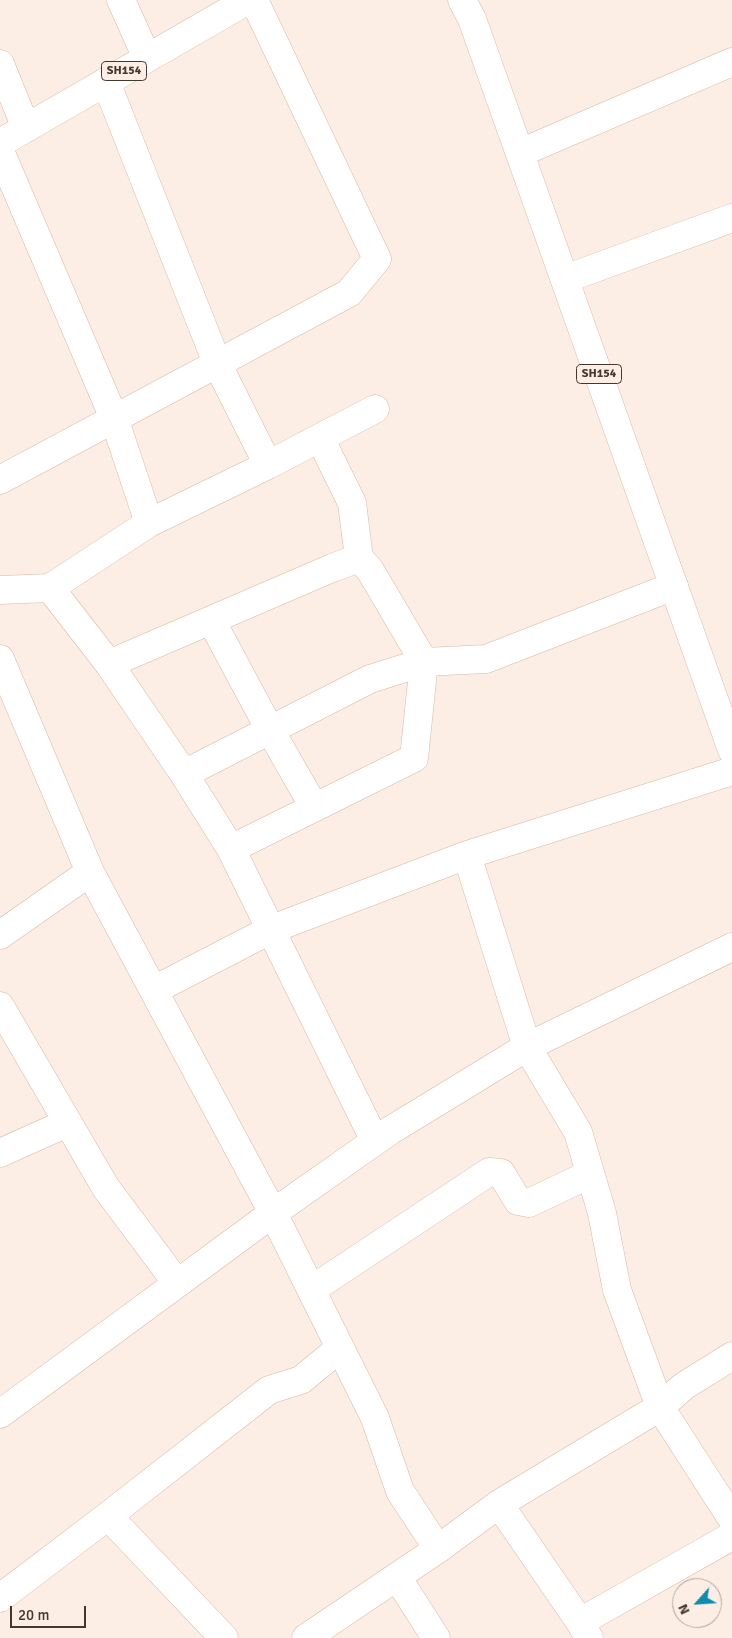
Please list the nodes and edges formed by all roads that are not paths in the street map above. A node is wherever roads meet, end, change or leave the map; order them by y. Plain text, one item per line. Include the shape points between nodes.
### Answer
1 (121, 0) edge
2 (248, 0) edge
3 (254, 0) edge
4 (462, 0) edge
5 (147, 58) junction
6 (732, 62) edge
7 (0, 64) edge
8 (106, 82) junction
9 (26, 128) junction
10 (0, 143) edge
11 (0, 151) edge
12 (520, 153) junction
13 (732, 218) edge
14 (565, 279) junction
15 (217, 363) junction
16 (375, 409) dead end
17 (114, 418) junction
18 (320, 438) junction
19 (268, 466) junction
20 (0, 480) edge
21 (149, 523) junction
22 (359, 558) junction
23 (674, 586) junction
24 (50, 588) junction
25 (0, 590) edge
26 (211, 620) junction
27 (0, 658) edge
28 (424, 662) junction
29 (109, 664) junction
30 (270, 730) junction
31 (729, 733) edge
32 (732, 771) edge
33 (184, 774) junction
34 (314, 807) junction
35 (231, 849) junction
36 (467, 855) junction
37 (90, 872) junction
38 (272, 929) junction
39 (0, 935) edge
40 (732, 947) edge
41 (154, 990) junction
42 (0, 1006) edge
43 (527, 1047) junction
44 (67, 1123) junction
45 (375, 1141) junction
46 (0, 1153) edge
47 (590, 1174) junction
48 (273, 1212) junction
49 (177, 1283) junction
50 (311, 1290) junction
51 (340, 1348) junction
52 (732, 1356) edge
53 (660, 1407) junction
54 (0, 1414) edge
55 (499, 1504) junction
56 (108, 1516) junction
57 (732, 1520) edge
58 (732, 1536) edge
59 (438, 1549) junction
60 (397, 1576) junction
61 (0, 1598) edge
62 (585, 1630) edge
63 (224, 1638) edge
64 (306, 1638) edge
65 (436, 1638) edge

1 - 5 street
2 - 5 street, SH154
3 - 15 street via 377,259 349,293
4 - 12 street, SH154 via 472,19
5 - 8 street, SH154
6 - 12 street
7 - 9 street
8 - 9 street, SH154
8 - 15 street
9 - 10 street, SH154
11 - 17 street
12 - 14 street, SH154
13 - 14 street
14 - 23 street, SH154
15 - 17 street
15 - 19 street
16 - 18 street
17 - 20 street
17 - 21 street
18 - 19 street
18 - 22 street via 352,503
19 - 21 street
21 - 24 street
22 - 26 street
22 - 28 street via 370,570
23 - 28 street via 486,659
23 - 31 street, SH154
24 - 25 street
24 - 29 street
26 - 29 street
26 - 30 street
27 - 37 street
28 - 30 street via 370,679
28 - 34 street via 414,758
29 - 33 street
30 - 33 street
30 - 34 street
32 - 36 street
33 - 35 street
34 - 35 street
35 - 38 street
36 - 38 street
36 - 43 street
37 - 39 street
37 - 41 street
38 - 41 street
38 - 45 street
40 - 43 street
41 - 48 street
42 - 44 street
43 - 45 street
43 - 47 street via 578,1132
44 - 46 street
44 - 49 street via 106,1188
45 - 48 street
47 - 50 street via 528,1204 518,1200 501,1173 489,1172
47 - 53 street via 602,1213 617,1290
48 - 49 street
48 - 50 street
49 - 54 street
50 - 51 street
51 - 56 street via 301,1380 269,1390
51 - 59 street via 375,1418 400,1491
52 - 53 street via 684,1386
53 - 55 street
53 - 57 street
55 - 59 street
55 - 62 street
56 - 61 street
56 - 63 street
58 - 62 street
59 - 60 street
60 - 64 street
60 - 65 street

